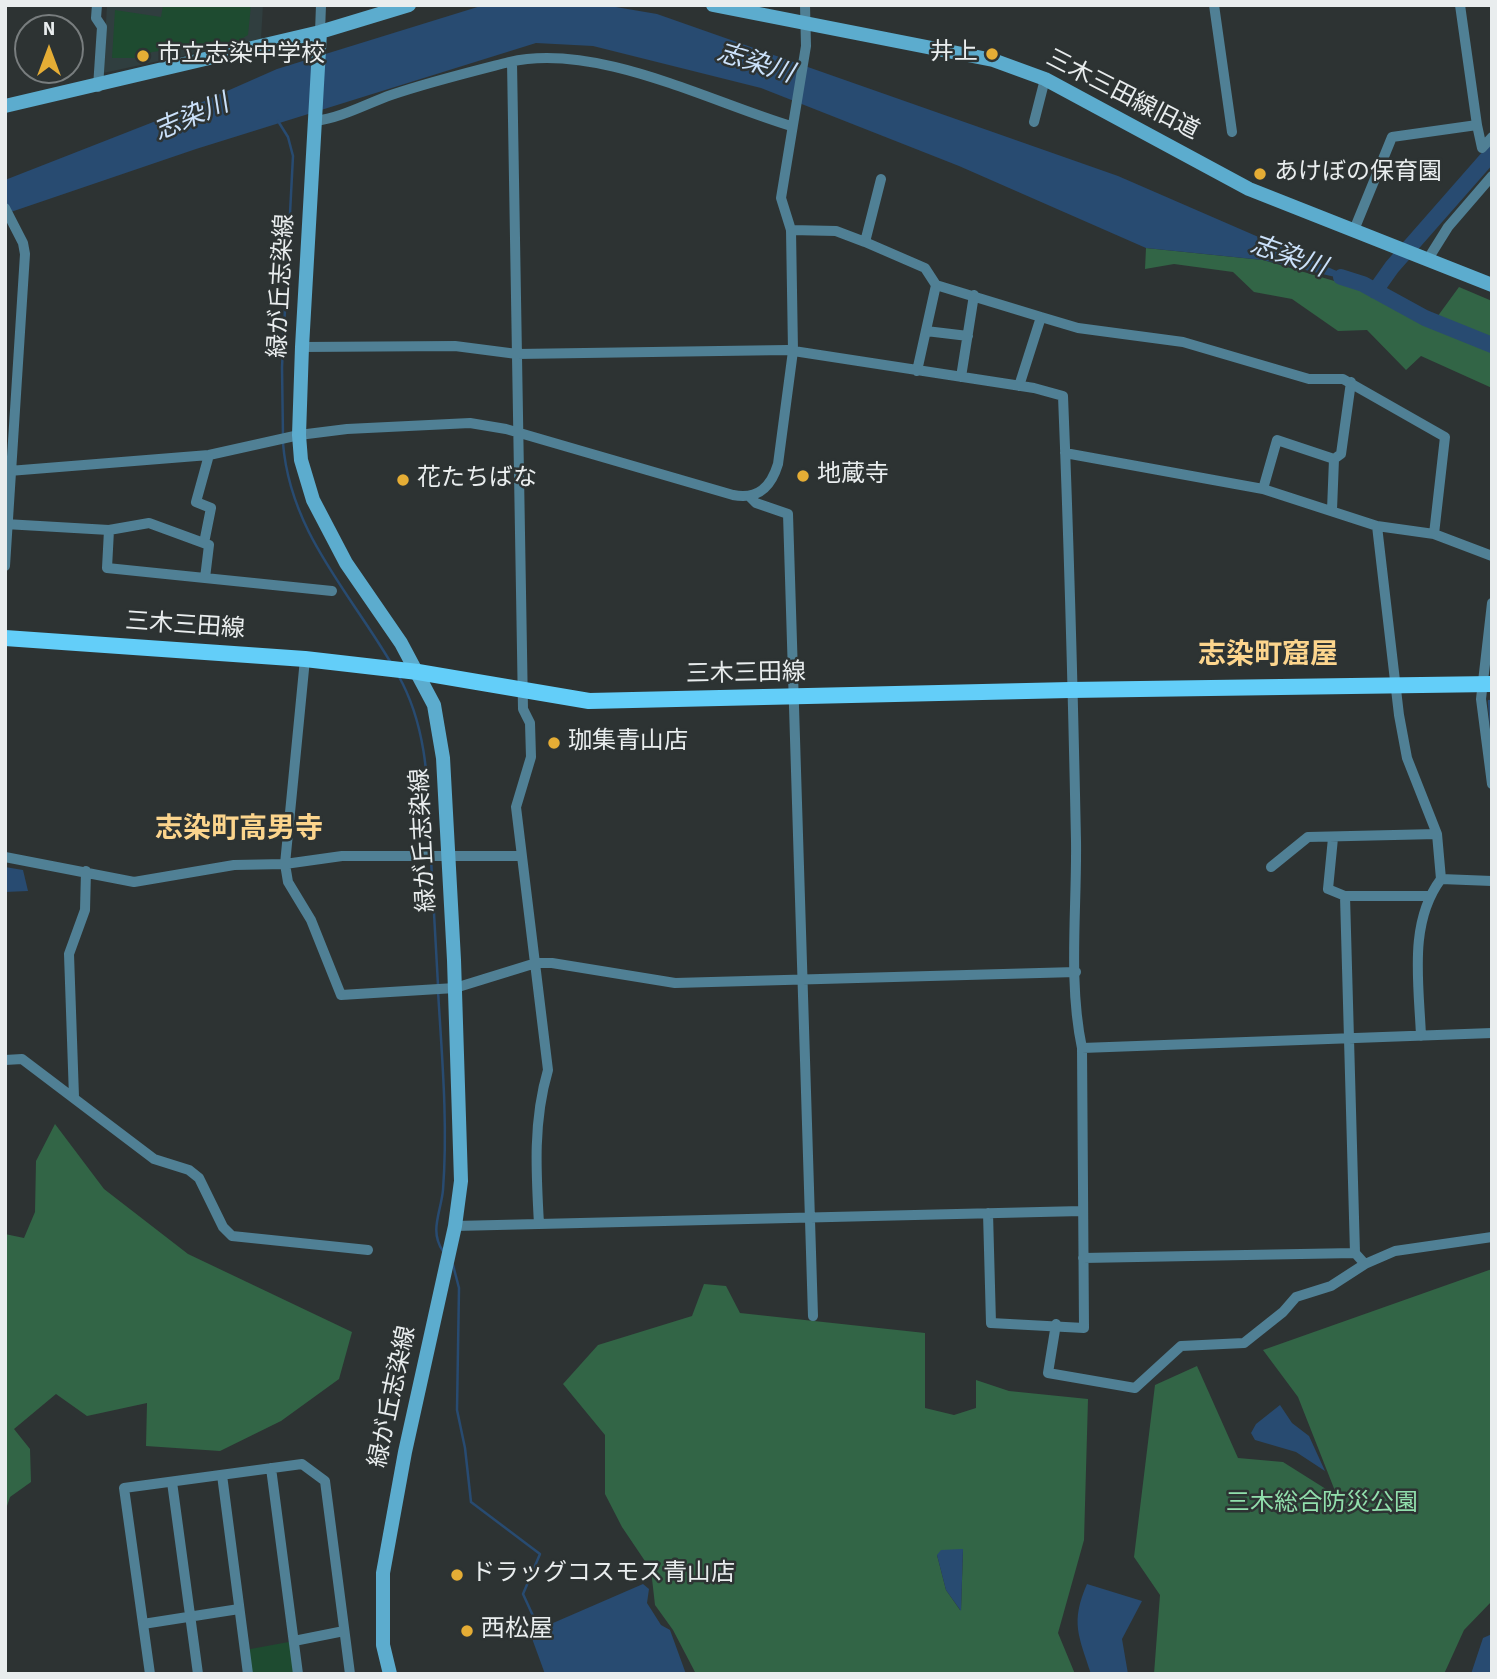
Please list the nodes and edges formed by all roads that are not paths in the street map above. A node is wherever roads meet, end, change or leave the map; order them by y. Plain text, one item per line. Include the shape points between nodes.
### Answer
1 (97, 5) edge
2 (321, 5) edge
3 (409, 5) edge
4 (713, 5) edge
5 (805, 5) edge
6 (1214, 5) edge
7 (1460, 5) edge
8 (380, 9) edge
9 (806, 23) junction
10 (320, 32) junction
11 (512, 62) junction
12 (1045, 79) junction
13 (98, 87) junction
14 (5, 106) edge
15 (315, 121) junction
16 (1034, 122) dead end
17 (1477, 125) junction
18 (792, 126) junction
19 (1232, 132) dead end
20 (1492, 137) edge
21 (1492, 176) edge
22 (881, 179) dead end
23 (7, 213) edge
24 (791, 230) junction
25 (1354, 230) junction
26 (866, 242) junction
27 (1428, 259) junction
28 (936, 285) junction
29 (1492, 285) edge
30 (974, 295) junction
31 (1041, 317) junction
32 (926, 331) junction
33 (968, 336) junction
34 (302, 347) junction
35 (793, 351) junction
36 (517, 354) junction
37 (917, 371) junction
38 (961, 377) junction
39 (1351, 382) junction
40 (1019, 386) junction
41 (519, 434) junction
42 (299, 435) junction
43 (1065, 453) junction
44 (209, 455) junction
45 (1335, 459) junction
46 (9, 471) junction
47 (1263, 489) junction
48 (750, 497) junction
49 (1332, 510) junction
50 (6, 524) edge
51 (1377, 526) junction
52 (109, 530) junction
53 (1434, 534) junction
54 (204, 543) junction
55 (1492, 556) edge
56 (5, 566) edge
57 (205, 578) junction
58 (332, 591) dead end
59 (1492, 603) edge
60 (5, 638) edge
61 (305, 659) junction
62 (418, 672) junction
63 (1486, 684) edge
64 (1396, 686) junction
65 (1070, 690) junction
66 (524, 691) junction
67 (795, 696) junction
68 (1492, 784) edge
69 (1437, 834) junction
70 (1333, 838) junction
71 (449, 855) junction
72 (522, 856) junction
73 (5, 857) edge
74 (285, 864) junction
75 (1271, 867) dead end
76 (86, 871) junction
77 (1441, 879) junction
78 (1492, 881) edge
79 (1345, 896) junction
80 (1429, 896) junction
81 (536, 963) junction
82 (1076, 972) junction
83 (803, 978) junction
84 (454, 988) junction
85 (1492, 1033) edge
86 (1421, 1036) junction
87 (1349, 1038) junction
88 (1082, 1048) junction
89 (5, 1060) edge
90 (74, 1097) junction
91 (1082, 1211) junction
92 (988, 1213) junction
93 (810, 1217) junction
94 (539, 1224) junction
95 (455, 1226) junction
96 (1492, 1237) edge
97 (368, 1250) dead end
98 (1355, 1253) junction
99 (1083, 1258) junction
100 (1365, 1264) junction
101 (813, 1316) dead end
102 (1056, 1324) junction
103 (271, 1468) junction
104 (222, 1475) junction
105 (172, 1482) junction
106 (239, 1609) junction
107 (191, 1617) junction
108 (143, 1624) junction
109 (344, 1631) junction
110 (294, 1641) junction
111 (150, 1674) edge
112 (198, 1674) edge
113 (248, 1674) edge
114 (298, 1674) edge
115 (350, 1674) edge
116 (390, 1674) edge

1 - 13 street via 96,18 102,27
2 - 10 street
3 - 8 street
4 - 9 street, 三木三田線旧道
5 - 9 street
6 - 19 street
7 - 17 street
8 - 10 street
9 - 12 street, 三木三田線旧道 via 982,57
9 - 18 street
10 - 13 street
10 - 15 street, 緑が丘志染線
11 - 15 street via 392,94
11 - 18 street via 550,57 620,68
11 - 36 street
12 - 16 street
12 - 25 street, 三木三田線旧道 via 1249,189
13 - 14 street
15 - 34 street, 緑が丘志染線
17 - 20 street via 1482,148
17 - 25 street via 1392,137
18 - 24 street via 781,198
21 - 27 street via 1448,227
22 - 26 street
23 - 46 street via 25,254
24 - 26 street via 836,231
24 - 35 street
25 - 27 street, 三木三田線旧道
26 - 28 street via 925,268
27 - 29 street, 三木三田線旧道
28 - 30 street
28 - 32 street
30 - 31 street
30 - 33 street
31 - 39 street via 1078,328 1184,342 1309,379
31 - 40 street
32 - 33 street
32 - 37 street
33 - 38 street
34 - 36 street via 455,346
34 - 42 street, 緑が丘志染線
35 - 36 street
35 - 37 street
35 - 48 street via 773,481
36 - 41 street
37 - 38 street
38 - 40 street
39 - 45 street via 1341,454
39 - 53 street via 1445,437
40 - 43 street via 1063,396
41 - 42 street via 470,423
41 - 48 street
41 - 66 street
42 - 44 street
42 - 62 street, 緑が丘志染線 via 313,500 346,562
43 - 47 street
43 - 65 street
44 - 46 street
44 - 54 street via 195,502 211,508
45 - 47 street via 1276,440
45 - 49 street
46 - 50 street
47 - 49 street
48 - 67 street via 788,514
49 - 51 street
50 - 52 street
50 - 56 street
51 - 53 street
51 - 64 street
52 - 54 street via 149,523
52 - 57 street via 107,568
53 - 55 street
54 - 57 street via 209,545
57 - 58 street
59 - 63 street
60 - 61 main road, 三木三田線
61 - 62 main road, 三木三田線
61 - 74 street
62 - 66 main road, 三木三田線
62 - 71 street, 緑が丘志染線 via 433,705 443,758
63 - 64 main road, 三木三田線
63 - 68 street via 1482,721
64 - 65 main road, 三木三田線
64 - 69 street via 1407,758
65 - 67 main road, 三木三田線
65 - 82 street
66 - 67 main road, 三木三田線 via 589,701
66 - 72 street via 523,709 533,741 516,807
67 - 83 street
69 - 70 street
69 - 77 street
70 - 75 street via 1308,837
70 - 79 street via 1328,889
71 - 72 street
71 - 74 street via 342,856
71 - 84 street, 緑が丘志染線
72 - 81 street
73 - 76 street
74 - 76 street via 234,865 134,882
74 - 84 street via 288,882 312,920 341,995
76 - 90 street via 85,910 69,954
77 - 78 street
77 - 80 street
79 - 80 street
79 - 87 street
80 - 86 street via 1419,934
81 - 83 street via 675,982
81 - 84 street
81 - 94 street via 548,1070 540,1099 535,1159
82 - 83 street
82 - 88 street
83 - 93 street
84 - 95 street, 緑が丘志染線 via 461,1181
85 - 86 street
86 - 87 street
87 - 88 street
87 - 98 street
88 - 91 street
89 - 90 street via 22,1059
90 - 97 street via 154,1159 199,1178 232,1236
91 - 92 street
91 - 99 street
92 - 93 street
92 - 102 street via 991,1323
93 - 94 street
93 - 101 street
94 - 95 street
95 - 116 street, 緑が丘志染線 via 383,1573 383,1645
96 - 100 street via 1395,1251
98 - 99 street
98 - 100 street
99 - 102 street via 1084,1328
100 - 102 street via 1331,1286 1296,1297 1244,1343 1181,1346 1135,1388 1048,1373
103 - 104 street
103 - 109 street via 302,1464 326,1482
103 - 110 street
104 - 105 street
104 - 106 street
105 - 107 street
105 - 108 street via 124,1489
106 - 107 street
106 - 113 street
107 - 108 street
107 - 112 street
108 - 111 street
109 - 110 street
109 - 115 street
110 - 114 street

